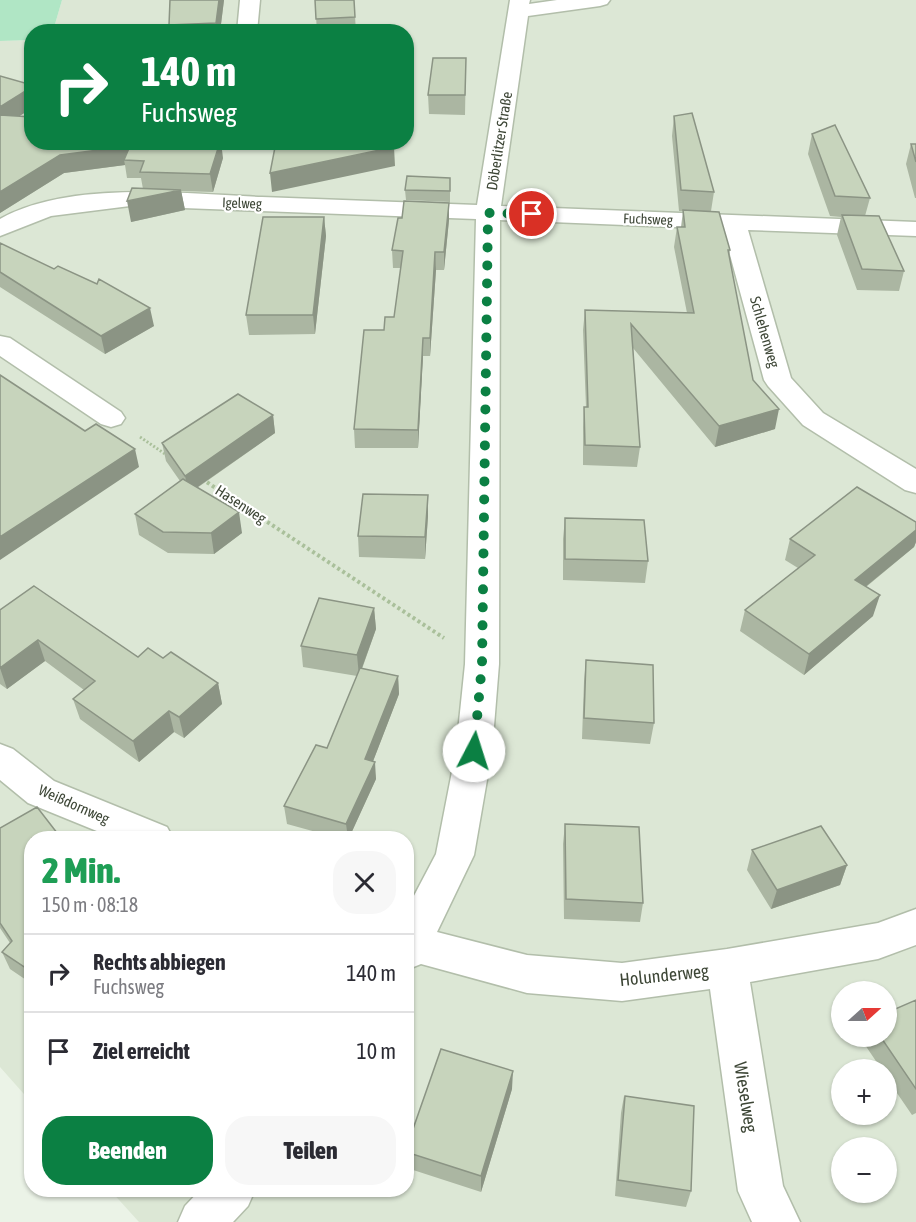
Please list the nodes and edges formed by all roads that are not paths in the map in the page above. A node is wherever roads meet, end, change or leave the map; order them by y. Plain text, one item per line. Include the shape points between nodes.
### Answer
1 (250, 0) edge
2 (600, 0) edge
3 (520, 5) edge
4 (248, 24) edge
5 (488, 213) junction
6 (733, 222) junction
7 (0, 229) edge
8 (916, 229) edge
9 (0, 344) edge
10 (111, 418) road end
11 (916, 483) edge
12 (0, 759) edge
13 (137, 831) edge
14 (916, 927) edge
15 (414, 934) edge
16 (414, 947) edge
17 (727, 968) junction
18 (225, 1197) edge
19 (201, 1222) edge
20 (777, 1222) edge

1 - 4 street
2 - 3 street
3 - 5 street, Döberlitzer Straße
5 - 6 street, Fuchsweg
5 - 7 street, Igelweg via 130,199 45,211
5 - 15 street, Döberlitzer Straße via 482,664 474,751 455,855
6 - 8 street, Fuchsweg
6 - 11 street, Schlehenweg via 778,380 813,419
9 - 10 street
12 - 13 street, Weißdornweg via 41,792
14 - 17 street, Holunderweg via 878,941
16 - 17 street, Holunderweg via 527,974 622,982
17 - 20 street, Wieselweg via 761,1191
18 - 19 street

